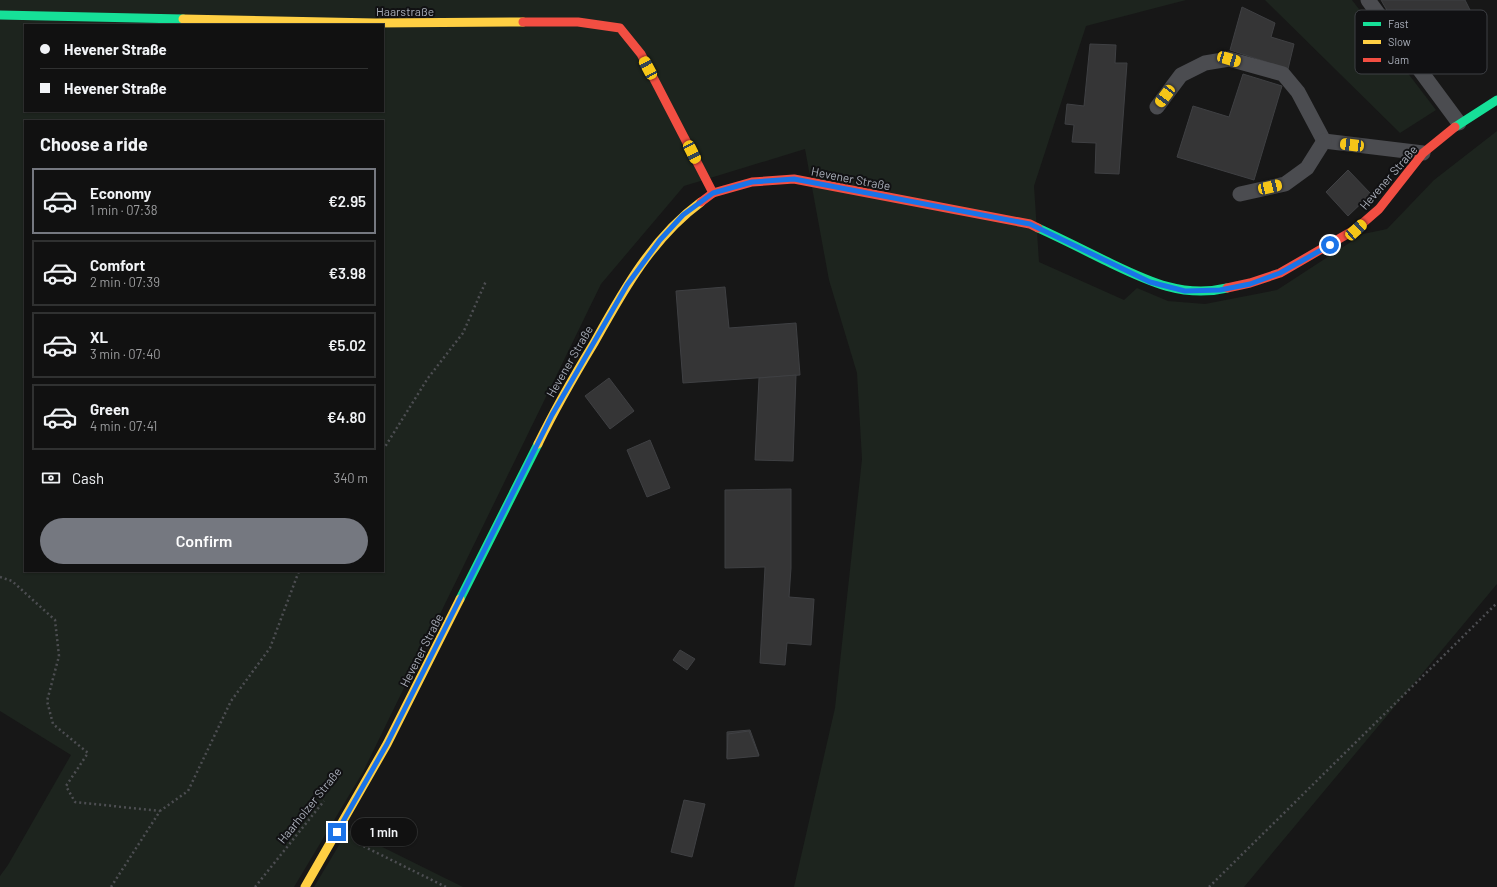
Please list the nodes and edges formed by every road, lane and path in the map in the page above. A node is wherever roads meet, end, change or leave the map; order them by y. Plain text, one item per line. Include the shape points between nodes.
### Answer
1 (1368, 0) edge
2 (1375, 10) edge
3 (0, 15) edge
4 (1423, 74) edge
5 (1497, 100) edge
6 (1157, 107) dead end
7 (1459, 123) junction
8 (1324, 141) junction
9 (1423, 154) junction
10 (713, 193) junction
11 (1240, 194) dead end
12 (486, 281) dead end
13 (384, 448) edge
14 (299, 572) edge
15 (0, 577) edge
16 (1497, 603) edge
17 (326, 798) dead end
18 (160, 811) junction
19 (337, 832) junction
20 (111, 887) edge
21 (255, 887) edge
22 (305, 887) edge
23 (446, 887) edge
24 (1209, 887) edge

1 - 2 lane
3 - 10 street, Haarstraße via 375,23 578,22 620,28 641,54
4 - 7 lane
5 - 7 street, Hevener Straße
6 - 8 lane via 1181,75 1205,63 1229,59 1283,74 1298,92
7 - 9 street, Hevener Straße
8 - 9 lane
8 - 11 lane via 1307,168 1285,184
9 - 10 street, Hevener Straße via 1379,209 1356,230 1280,273 1250,284 1220,290 1185,291 1150,282 1030,224 928,204 794,179 752,182
10 - 19 street, Hevener Straße via 683,215 660,240 627,285 552,415 387,744
12 - 13 path via 463,334 428,378
14 - 18 path via 270,648 231,701 188,791
15 - 18 path via 12,581 56,620 59,656 46,701 53,724 88,753 66,786 75,802
16 - 24 path
17 - 21 path, Haarholzer Straße
18 - 20 path
19 - 22 street, Hevener Straße
19 - 23 path

